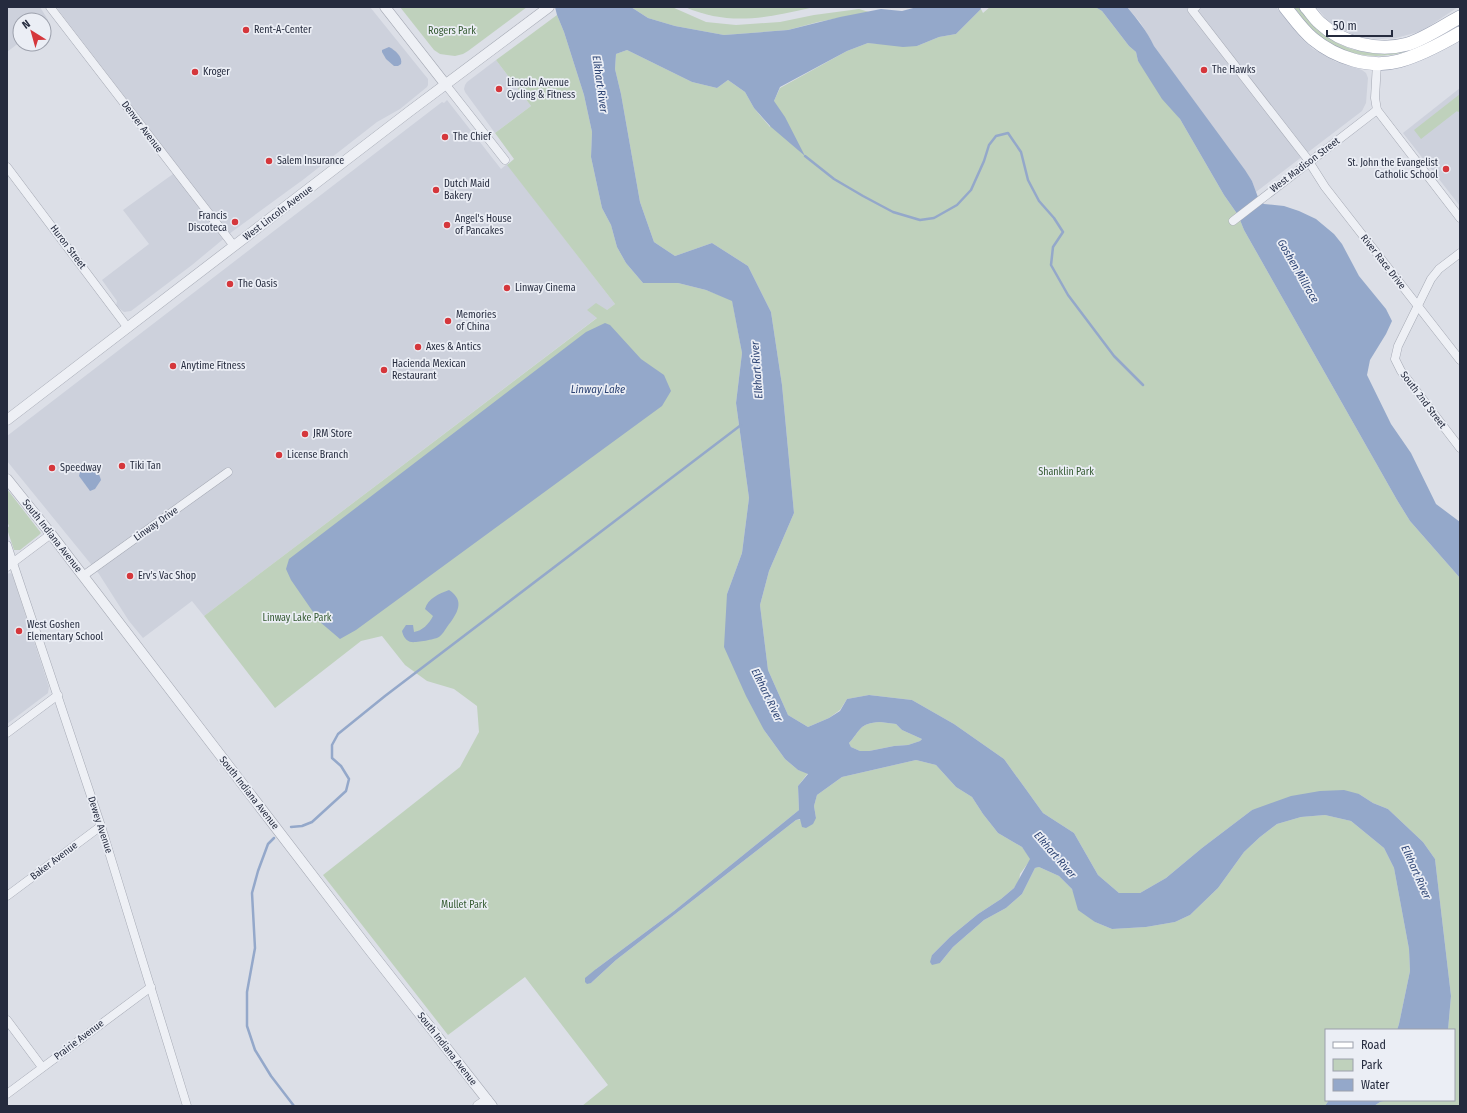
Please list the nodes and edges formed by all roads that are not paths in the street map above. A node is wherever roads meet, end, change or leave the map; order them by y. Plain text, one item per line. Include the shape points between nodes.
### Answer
1 (50, 7) edge
2 (385, 7) edge
3 (550, 7) edge
4 (1285, 7) edge
5 (1306, 7) edge
6 (1194, 8) edge
7 (1460, 17) edge
8 (1460, 33) edge
9 (1376, 63) junction
10 (446, 85) junction
11 (1378, 110) junction
12 (505, 160) dead end
13 (1309, 162) junction
14 (7, 167) edge
15 (1460, 218) edge
16 (1235, 219) dead end
17 (234, 246) junction
18 (1460, 253) edge
19 (1418, 306) junction
20 (128, 328) junction
21 (1460, 360) edge
22 (7, 420) edge
23 (1460, 448) edge
24 (228, 472) dead end
25 (7, 479) edge
26 (51, 534) junction
27 (7, 545) edge
28 (10, 565) edge
29 (84, 576) junction
30 (58, 694) junction
31 (7, 733) edge
32 (101, 826) junction
33 (7, 896) edge
34 (151, 987) junction
35 (7, 1020) edge
36 (42, 1067) junction
37 (7, 1094) edge
38 (489, 1103) edge
39 (187, 1106) edge
40 (478, 1106) edge

1 - 17 street, Denver Avenue
2 - 10 street
3 - 10 street, West Lincoln Avenue
4 - 9 main road via 1304,31 1330,50 1344,57
5 - 7 main road via 1320,23 1346,40 1379,47 1411,42
6 - 13 street, River Race Drive
8 - 9 main road via 1416,56 1397,62
9 - 11 street via 1375,98
10 - 12 street
10 - 17 street, West Lincoln Avenue
11 - 13 street, West Madison Street
11 - 15 street
13 - 16 street, West Madison Street
13 - 19 street, River Race Drive via 1324,187
14 - 20 street, Huron Street
17 - 20 street, West Lincoln Avenue
18 - 19 street via 1434,274
19 - 21 street, River Race Drive
19 - 23 street, South 2nd Street via 1398,346 1395,359 1401,371
20 - 22 street, West Lincoln Avenue
24 - 29 street, Linway Drive
25 - 26 street, South Indiana Avenue
26 - 28 street
26 - 29 street, South Indiana Avenue
27 - 28 street, Dewey Avenue
28 - 30 street, Dewey Avenue
29 - 38 street, South Indiana Avenue
30 - 31 street
30 - 32 street, Dewey Avenue
32 - 33 street, Baker Avenue
32 - 34 street, Dewey Avenue
34 - 36 street, Prairie Avenue
34 - 39 street, Dewey Avenue
35 - 36 street
36 - 37 street, Prairie Avenue
38 - 40 street

